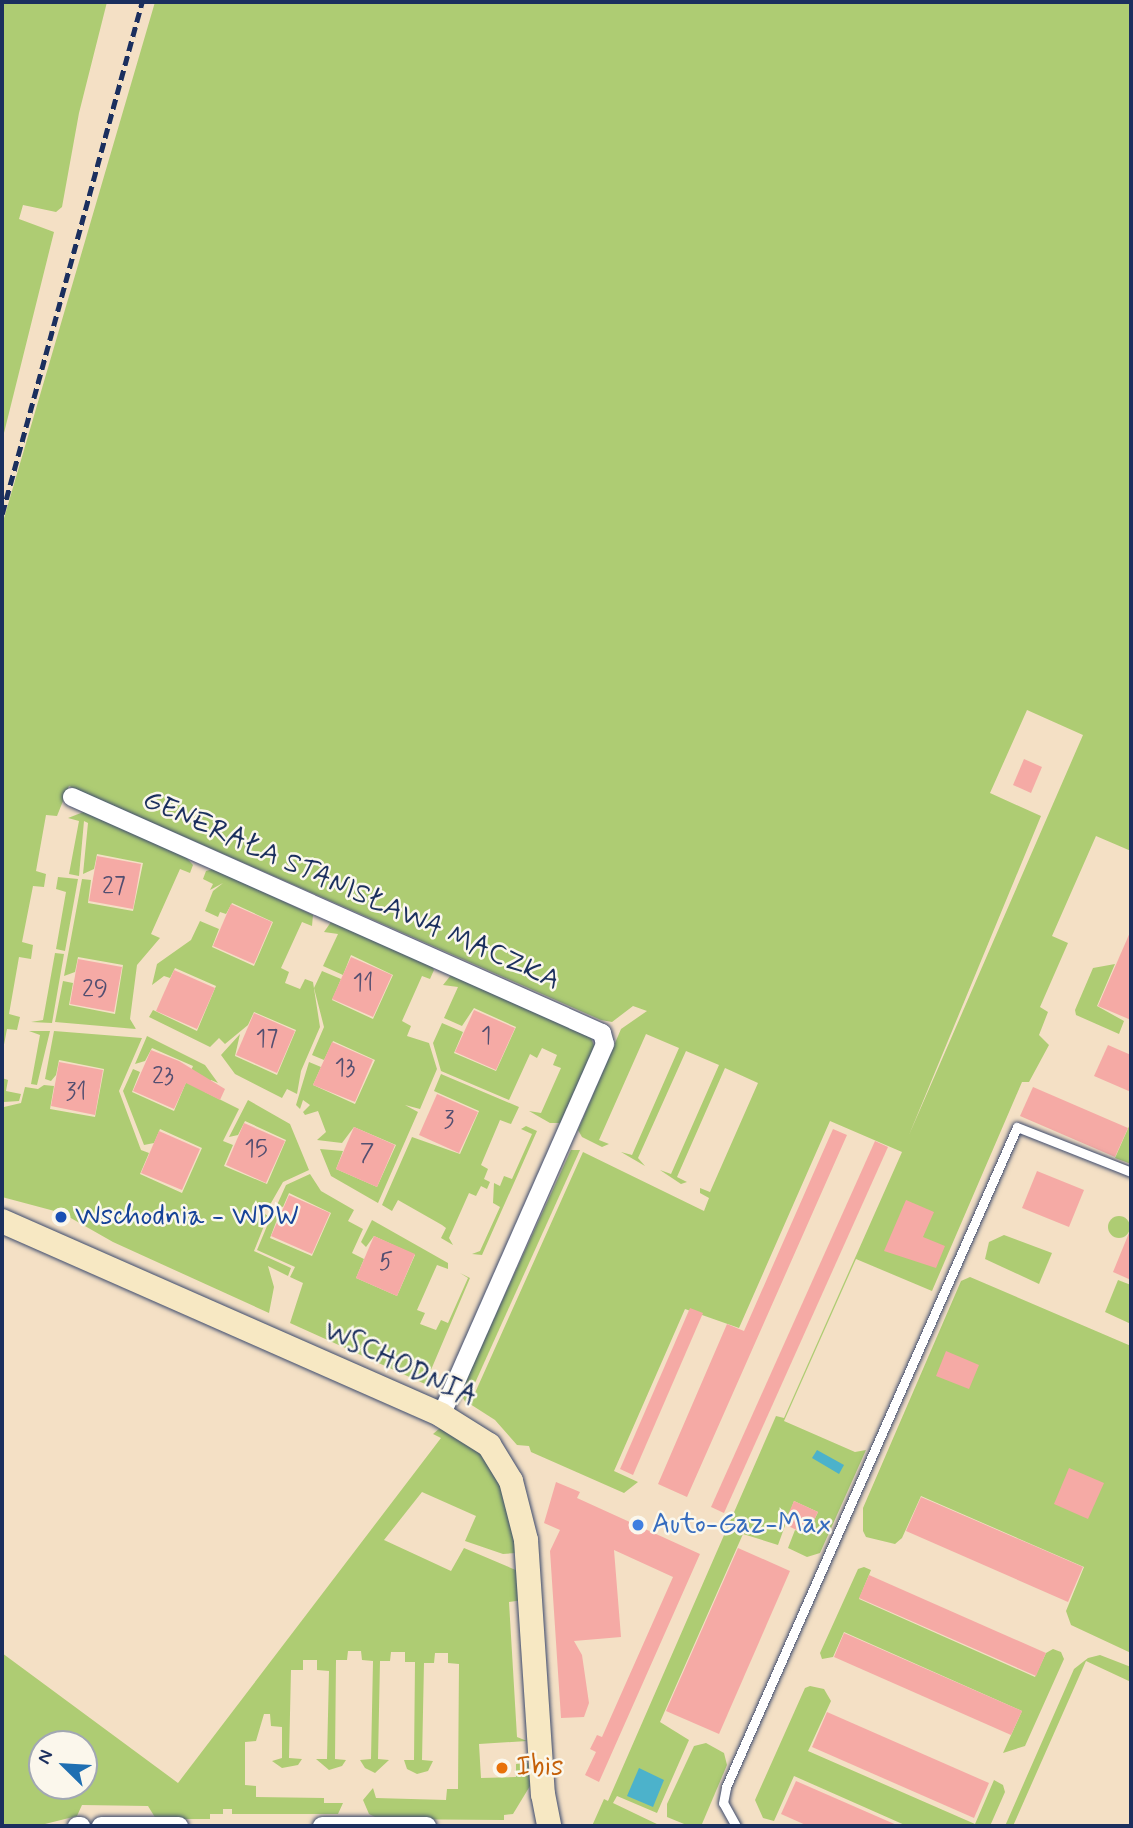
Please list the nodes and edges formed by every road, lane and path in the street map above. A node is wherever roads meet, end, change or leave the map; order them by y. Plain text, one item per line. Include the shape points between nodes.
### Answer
1 (72, 797) dead end
2 (1131, 1172) edge
3 (2, 1221) edge
4 (441, 1415) junction
5 (102, 1826) edge
6 (179, 1826) edge
7 (322, 1826) edge
8 (367, 1826) edge
9 (427, 1826) edge
10 (545, 1826) edge
11 (736, 1826) edge

1 - 4 street, GENERAŁA STANISŁAWA MACZKA via 597,1028 605,1038
2 - 11 lane via 1017,1127 726,1787 723,1803
3 - 4 street, WSCHODNIA
4 - 10 street, WSCHODNIA via 478,1435 496,1453 520,1509 529,1562
5 - 6 street
7 - 8 street
8 - 9 street

